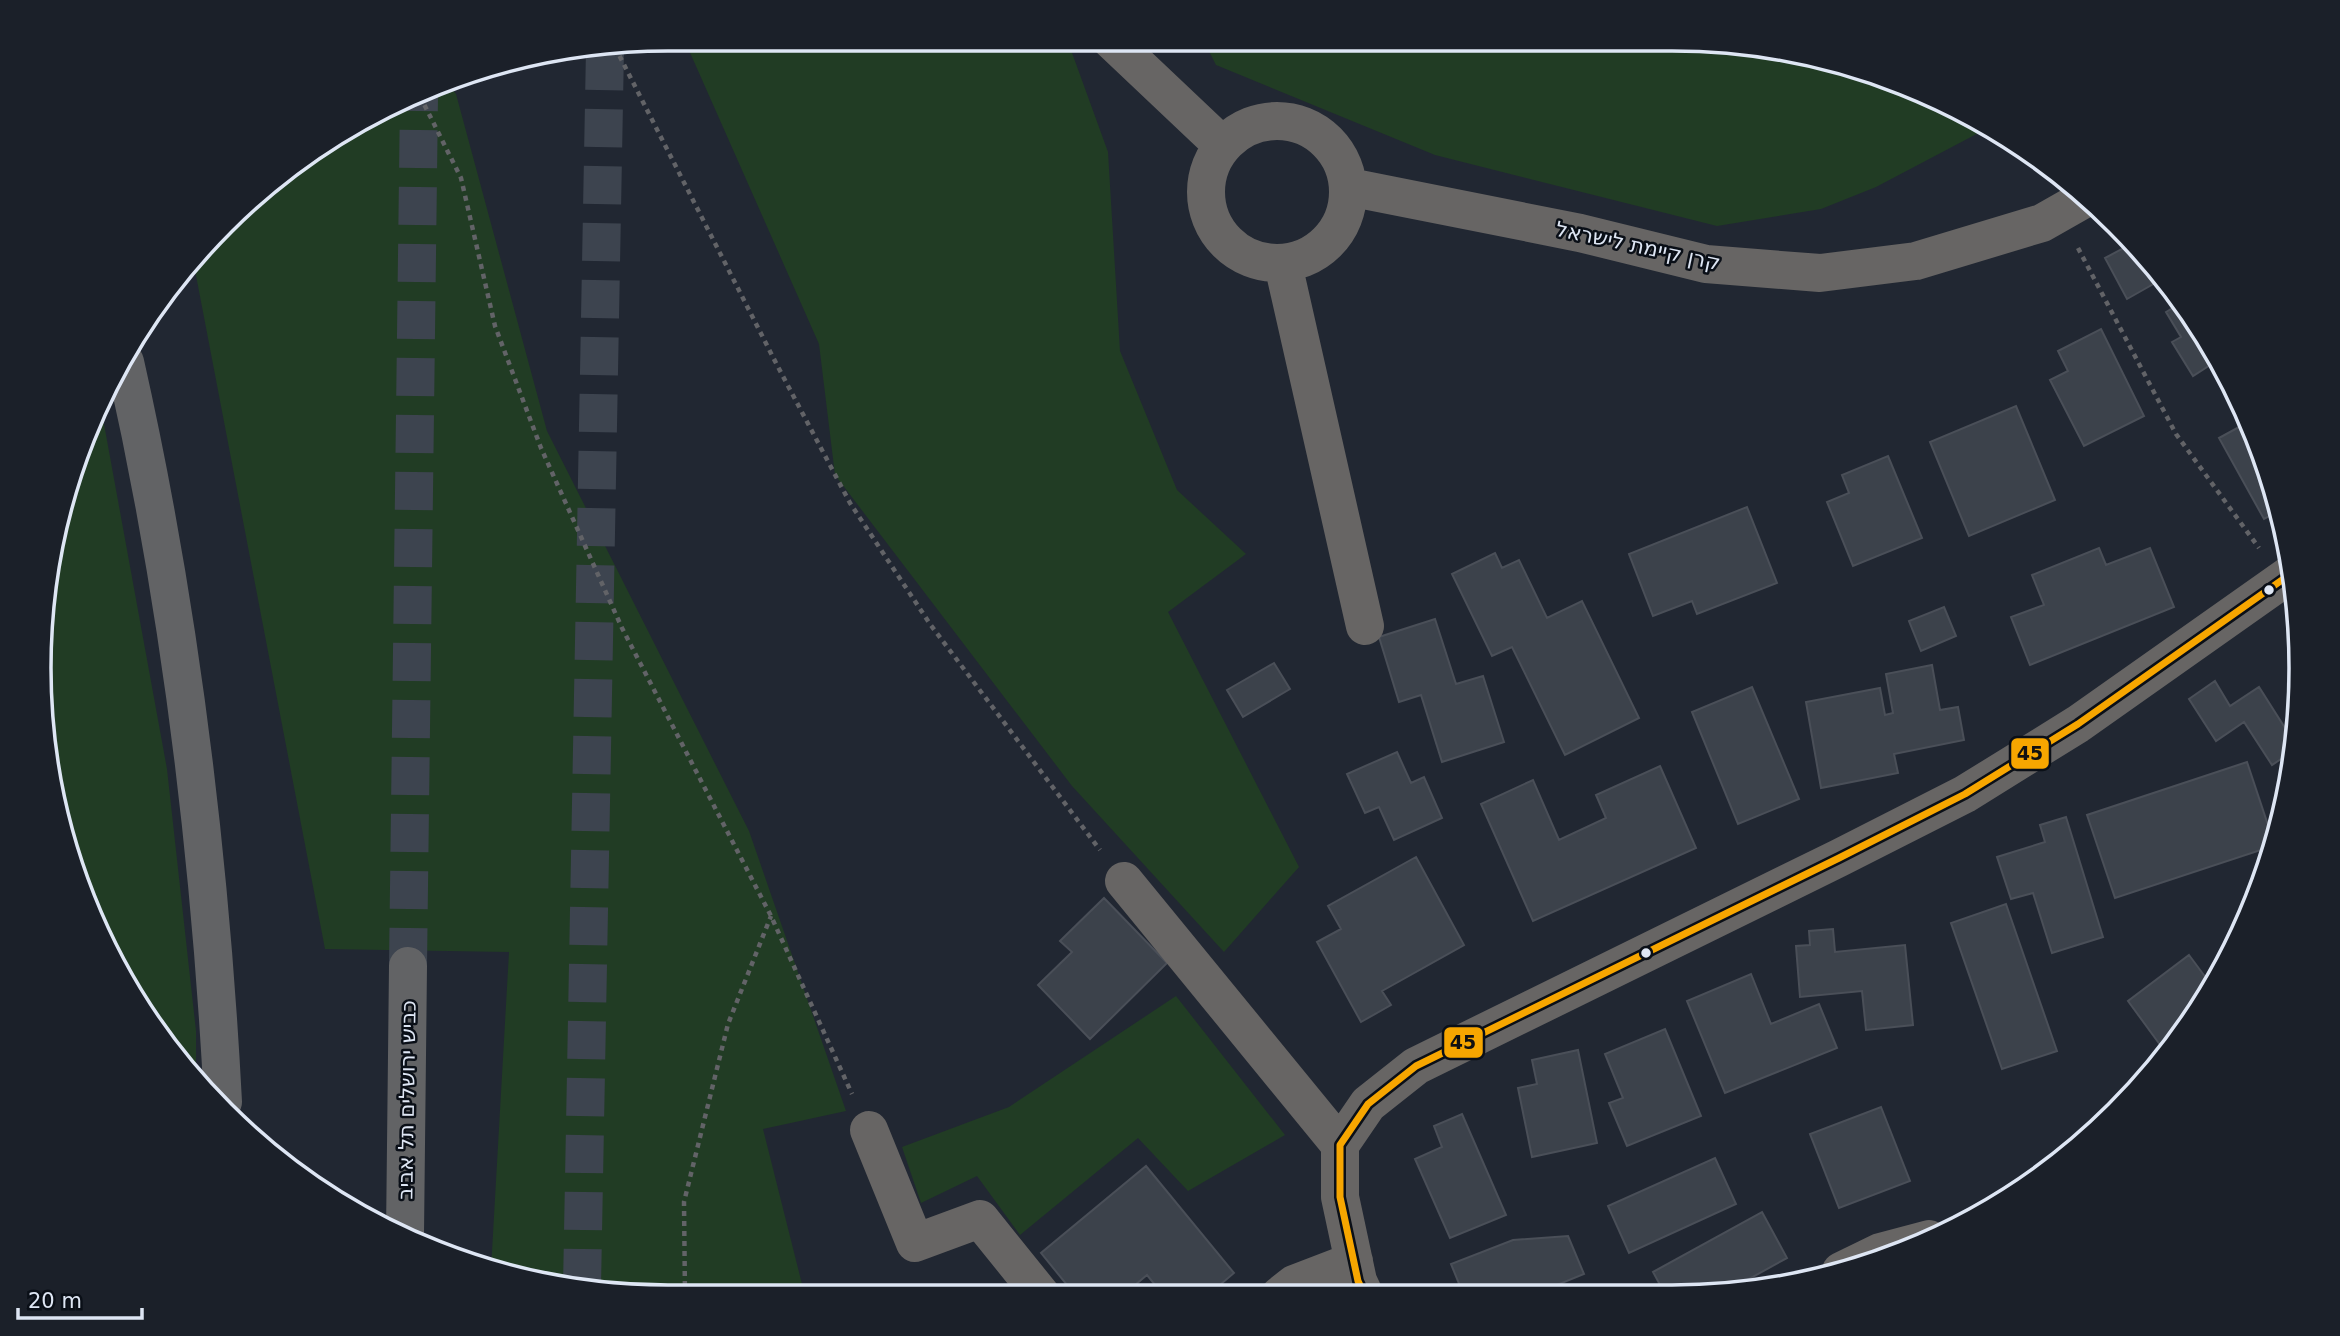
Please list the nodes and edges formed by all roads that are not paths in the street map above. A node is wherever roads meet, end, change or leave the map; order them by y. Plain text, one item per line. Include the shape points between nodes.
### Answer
1 (1123, 51) edge
2 (1222, 145) junction
3 (1349, 187) junction
4 (2073, 205) edge
5 (1283, 264) junction
6 (127, 371) edge
7 (2283, 579) edge
8 (1365, 626) dead end
9 (1124, 881) road end
10 (408, 966) tunnel mouth
11 (223, 1094) edge
12 (869, 1130) road end
13 (1340, 1145) junction
14 (405, 1226) edge
15 (1359, 1279) edge
16 (1033, 1285) edge
17 (1293, 1285) edge

1 - 2 street
2 - 3 street via 1241,129 1264,121 1288,120 1311,128 1331,144 1344,165
2 - 5 street via 1209,167 1205,191 1209,215 1221,237 1240,253 1261,262
3 - 4 street, קרן קיימת לישראל via 1580,233 1706,264 1820,273 1916,261 2042,223
3 - 5 street via 1347,209 1338,230 1323,247
5 - 8 street
6 - 11 highway via 165,559 192,737 212,924
7 - 13 street via 2078,724 1965,794 1416,1066 1368,1104
9 - 13 street
10 - 14 highway, כביש ירושלים תל אביב
12 - 16 street via 915,1243 980,1219
13 - 15 street via 1340,1197
15 - 17 street

